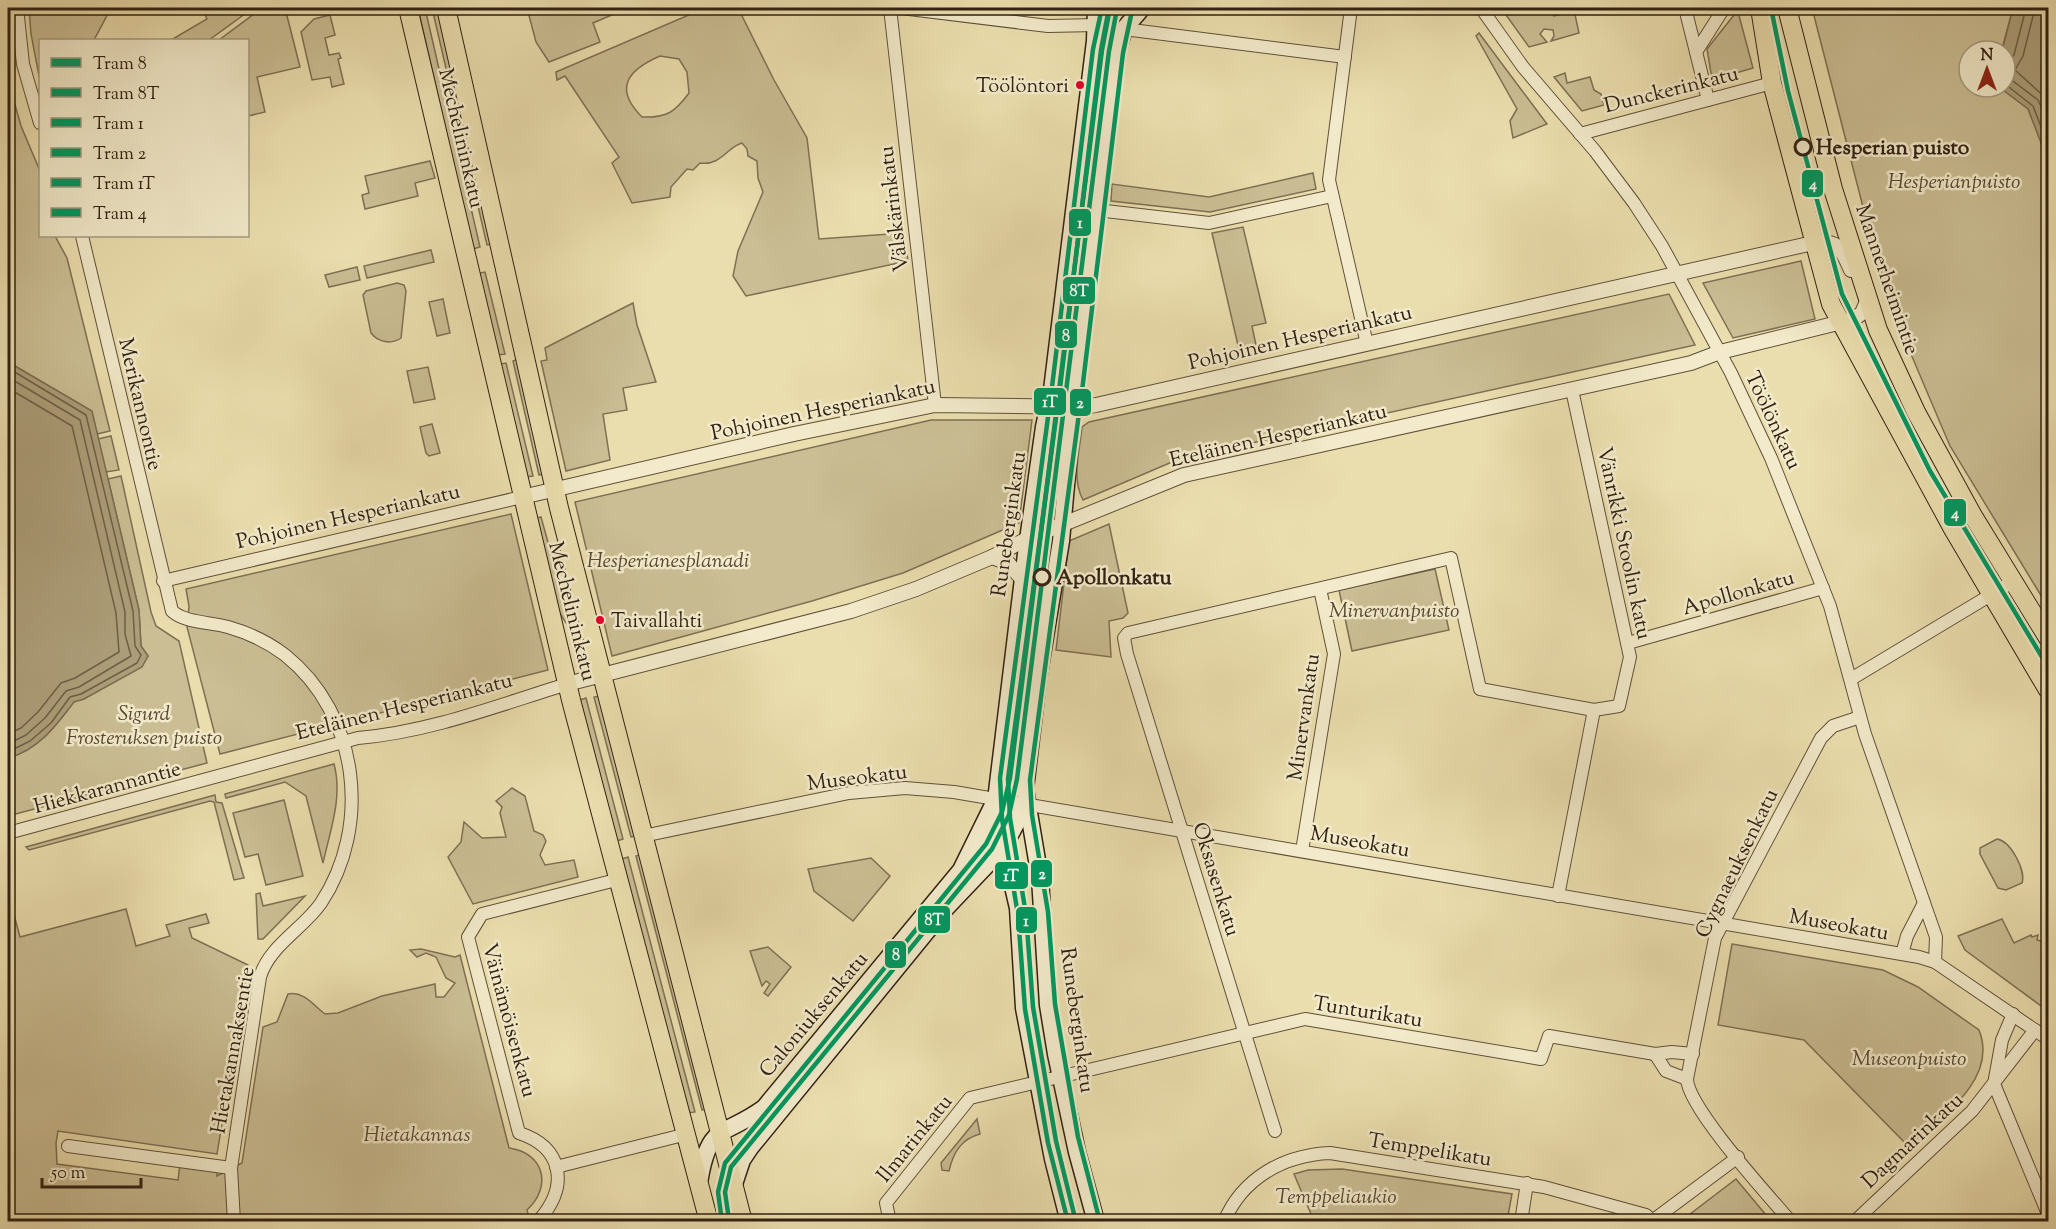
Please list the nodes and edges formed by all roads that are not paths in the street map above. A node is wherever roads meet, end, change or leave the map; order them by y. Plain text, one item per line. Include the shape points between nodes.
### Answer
1 (17, 8) edge
2 (408, 8) edge
3 (446, 8) edge
4 (890, 8) edge
5 (1096, 8) edge
6 (1142, 8) edge
7 (1351, 8) edge
8 (1481, 8) edge
9 (1685, 8) edge
10 (1724, 8) edge
11 (1760, 8) edge
12 (1787, 8) edge
13 (1096, 25) junction
14 (1124, 29) junction
15 (1696, 52) junction
16 (1345, 57) junction
17 (1772, 84) junction
18 (1708, 100) junction
19 (39, 120) edge
20 (1580, 134) junction
21 (1332, 196) junction
22 (1097, 210) junction
23 (82, 237) edge
24 (1813, 243) junction
25 (1678, 274) junction
26 (1866, 290) junction
27 (1840, 323) junction
28 (1367, 344) junction
29 (1720, 352) junction
30 (1572, 390) junction
31 (935, 405) junction
32 (1049, 406) junction
33 (1073, 407) junction
34 (555, 490) junction
35 (522, 497) junction
36 (1062, 526) junction
37 (1029, 538) junction
38 (992, 557) junction
39 (1023, 580) junction
40 (163, 581) junction
41 (2013, 581) junction
42 (1823, 588) junction
43 (1320, 589) junction
44 (1993, 594) junction
45 (2049, 638) edge
46 (1628, 643) junction
47 (601, 675) junction
48 (1851, 679) junction
49 (567, 684) junction
50 (2049, 690) edge
51 (1594, 710) junction
52 (1860, 717) junction
53 (343, 742) junction
54 (217, 778) joint
55 (996, 800) junction
56 (1026, 805) junction
57 (1182, 831) junction
58 (8, 834) edge
59 (643, 836) junction
60 (1004, 848) junction
61 (1302, 851) junction
62 (620, 879) junction
63 (1558, 896) junction
64 (1924, 903) junction
65 (1723, 923) junction
66 (1902, 954) junction
67 (1935, 962) junction
68 (2013, 1014) junction
69 (2035, 1030) junction
70 (1245, 1034) junction
71 (2049, 1040) edge
72 (1655, 1054) junction
73 (1693, 1054) junction
74 (1061, 1078) junction
75 (1038, 1083) junction
76 (1994, 1084) junction
77 (1688, 1085) junction
78 (720, 1131) junction
79 (1275, 1131) dead end
80 (687, 1134) junction
81 (68, 1146) dead end
82 (1738, 1158) junction
83 (556, 1167) junction
84 (231, 1168) junction
85 (699, 1183) junction
86 (1527, 1183) junction
87 (734, 1184) junction
88 (2049, 1214) edge
89 (234, 1221) edge
90 (542, 1221) edge
91 (709, 1221) edge
92 (743, 1221) edge
93 (890, 1221) edge
94 (1069, 1221) edge
95 (1096, 1221) edge
96 (1224, 1221) edge
97 (1521, 1221) edge
98 (1653, 1221) edge
99 (1791, 1221) edge
100 (1854, 1221) edge

1 - 19 street via 23,64
2 - 35 main road, Mechelininkatu
3 - 34 main road, Mechelininkatu
4 - 13 street via 1048,26
4 - 31 street, Välskärinkatu
5 - 13 main road, Runeberginkatu
6 - 14 main road, Runeberginkatu
7 - 16 street
8 - 20 street, Töölönkatu via 1523,67
9 - 15 street
10 - 15 street
11 - 17 main road
12 - 26 main road, Mannerheimintie via 1833,189
13 - 14 main road
13 - 32 main road, Runeberginkatu
14 - 16 street
14 - 22 main road, Runeberginkatu via 1117,52
15 - 18 street
16 - 21 street via 1329,180
17 - 18 street, Dunckerinkatu
17 - 24 main road
18 - 20 street, Dunckerinkatu
20 - 25 street, Töölönkatu via 1635,203
21 - 22 street via 1209,223
21 - 28 street
22 - 33 main road, Runeberginkatu
23 - 40 street, Merikannontie
24 - 25 street, Pohjoinen Hesperiankatu
24 - 26 street, Pohjoinen Hesperiankatu via 1840,247
24 - 27 main road
25 - 28 street, Pohjoinen Hesperiankatu
25 - 29 street, Töölönkatu
26 - 27 street, Eteläinen Hesperiankatu via 1859,316
26 - 41 main road, Mannerheimintie via 1885,345 1916,412 1972,516
27 - 29 street, Eteläinen Hesperiankatu
27 - 44 main road
28 - 33 street, Pohjoinen Hesperiankatu
29 - 30 street, Eteläinen Hesperiankatu via 1691,363
29 - 42 street, Töölönkatu via 1771,458
30 - 36 street, Eteläinen Hesperiankatu via 1184,475
30 - 46 street, Vänrikki Stoolin katu
31 - 32 street, Pohjoinen Hesperiankatu
31 - 34 street, Pohjoinen Hesperiankatu
32 - 33 street, Pohjoinen Hesperiankatu
32 - 37 main road, Runeberginkatu
33 - 36 main road, Runeberginkatu
34 - 35 street, Pohjoinen Hesperiankatu
34 - 47 main road, Mechelininkatu
35 - 40 street, Pohjoinen Hesperiankatu
35 - 49 main road, Mechelininkatu
36 - 37 street, Eteläinen Hesperiankatu
36 - 56 main road, Runeberginkatu via 1053,603 1038,679 1026,773
37 - 38 street, Eteläinen Hesperiankatu
37 - 39 main road, Runeberginkatu
38 - 39 street via 1008,563
38 - 47 street, Eteläinen Hesperiankatu via 851,611
39 - 55 main road, Runeberginkatu
40 - 53 street, Hietakannaksentie via 176,616 249,634 293,662 325,702
41 - 44 street
41 - 45 main road, Mannerheimintie
42 - 46 street, Apollonkatu
42 - 48 street, Töölönkatu
43 - 51 street via 1451,558 1480,689
43 - 57 street, Oksasenkatu via 1128,633 1124,638
43 - 61 street, Minervankatu via 1334,654
44 - 48 street
44 - 50 main road
46 - 51 street, Vänrikki Stoolin katu via 1630,657 1618,706
47 - 49 street, Eteläinen Hesperiankatu
47 - 59 main road, Mechelininkatu
48 - 52 street, Töölönkatu
49 - 53 street, Eteläinen Hesperiankatu via 535,692 507,705 385,736
49 - 62 main road, Mechelininkatu
51 - 63 street
52 - 64 street, Töölönkatu
52 - 65 street, Cygnaeuksenkatu via 1833,726 1821,738
53 - 54 street, Eteläinen Hesperiankatu
53 - 84 street, Hietakannaksentie via 353,799 345,852 320,905 263,966
54 - 58 street, Hiekkarannantie
55 - 56 street, Museokatu
55 - 59 street, Museokatu via 929,789 877,790
55 - 60 main road, Runeberginkatu
55 - 78 main road, Caloniuksenkatu via 961,870 764,1108
56 - 57 street, Museokatu
56 - 60 main road, Caloniuksenkatu
56 - 74 main road, Runeberginkatu via 1039,868 1048,1005
57 - 61 street, Museokatu
57 - 70 street, Oksasenkatu
59 - 78 main road, Mechelininkatu
60 - 75 main road, Runeberginkatu via 1018,909 1024,1008
60 - 87 main road, Caloniuksenkatu via 945,909 756,1141 742,1160
61 - 63 street, Museokatu
62 - 80 main road, Mechelininkatu
62 - 83 street, Väinämöisenkatu via 482,914 468,937 519,1133 541,1143
63 - 65 street, Museokatu
64 - 66 street
64 - 67 street, Töölönkatu via 1936,938
65 - 66 street, Museokatu
65 - 73 street, Cygnaeuksenkatu via 1715,938
66 - 67 street, Museokatu
67 - 68 street, Museokatu
68 - 69 street, Museokatu
68 - 76 street, Dagmarinkatu via 2002,1040
69 - 71 street, Museokatu
69 - 76 street, Dagmarinkatu
70 - 72 street, Tunturikatu via 1305,1019 1541,1059 1549,1035
70 - 74 street, Tunturikatu
70 - 79 street, Oksasenkatu
72 - 73 street, Tunturikatu
72 - 77 street via 1666,1071
73 - 77 street, Cygnaeuksenkatu
74 - 75 street, Ilmarinkatu
74 - 95 main road, Runeberginkatu
75 - 93 street, Ilmarinkatu via 970,1098 886,1203
75 - 94 main road, Runeberginkatu
76 - 88 street
76 - 100 street, Dagmarinkatu via 1972,1111
77 - 82 street
78 - 85 main road via 703,1160
78 - 87 main road, Mechelininkatu
80 - 83 street
80 - 85 main road, Mechelininkatu
81 - 84 street
82 - 98 street, Temppelikatu
82 - 99 street
83 - 90 street via 555,1198
84 - 89 street, Hietakannaksentie
85 - 91 main road, Mechelininkatu
86 - 96 street, Temppelikatu via 1338,1154 1310,1154 1264,1173 1237,1197
86 - 97 street
86 - 98 street, Temppelikatu via 1646,1215
87 - 92 main road, Mechelininkatu

